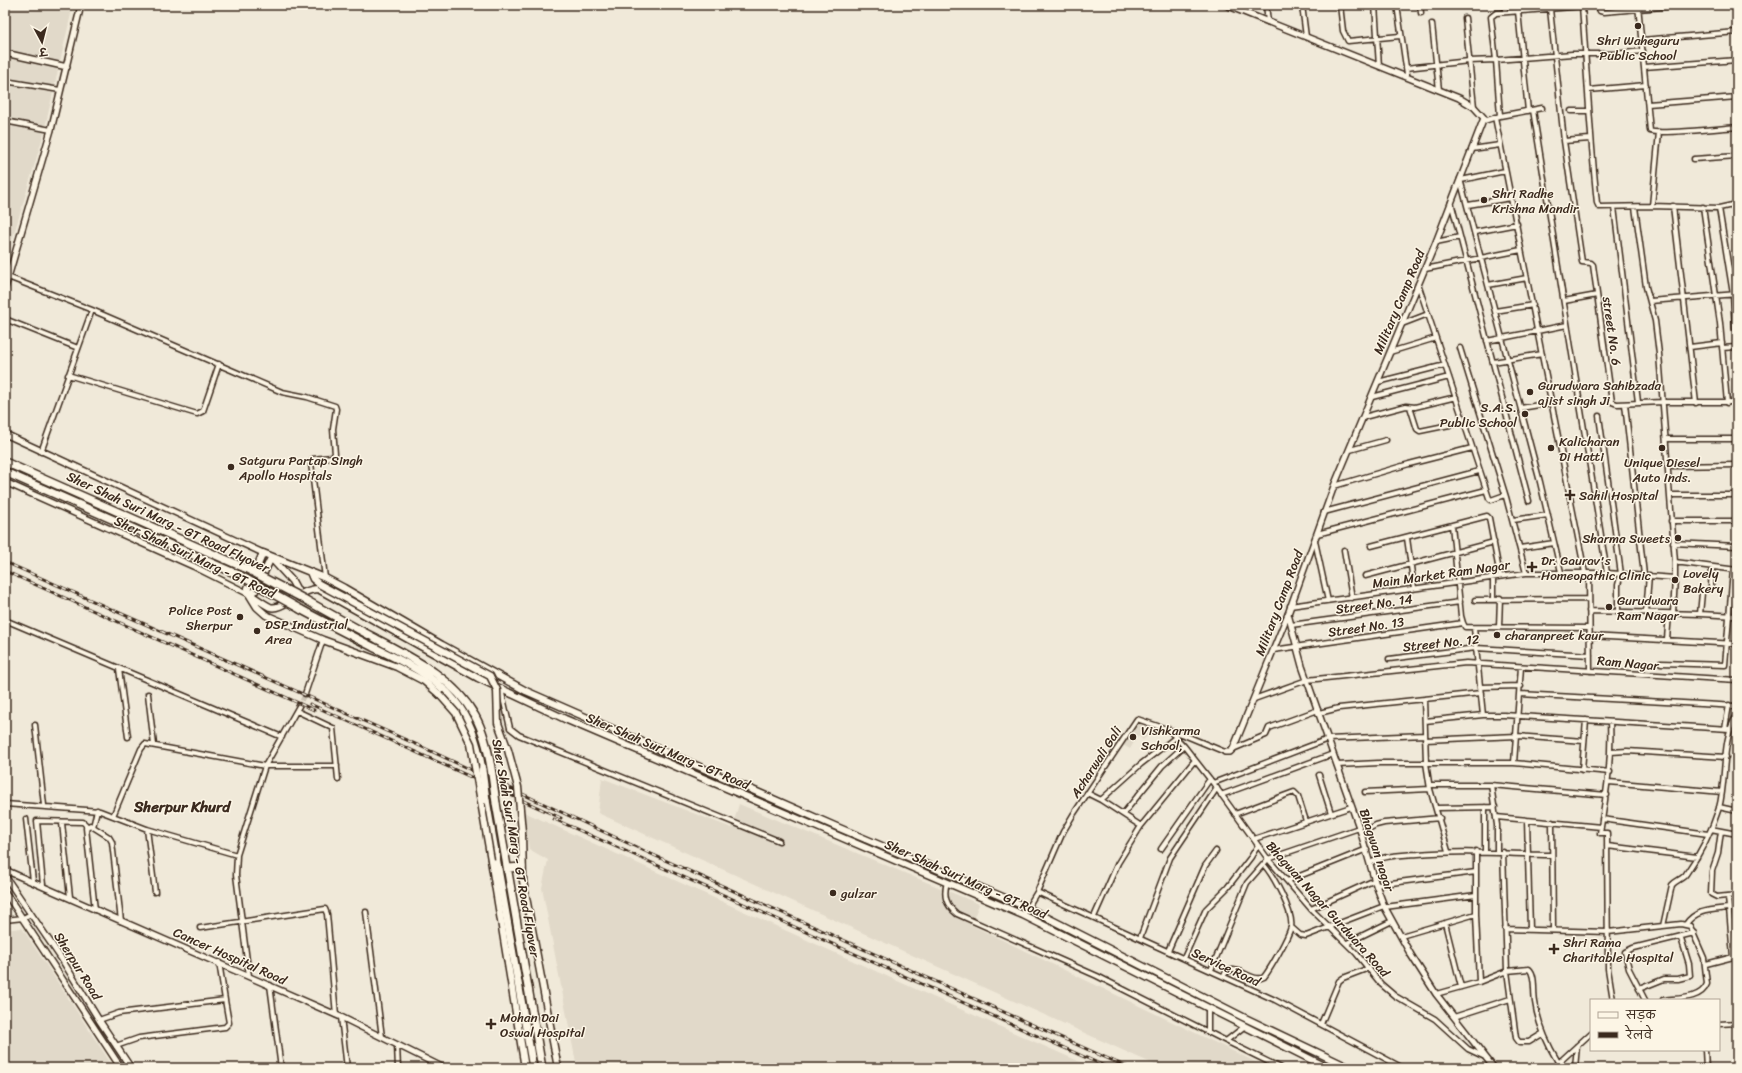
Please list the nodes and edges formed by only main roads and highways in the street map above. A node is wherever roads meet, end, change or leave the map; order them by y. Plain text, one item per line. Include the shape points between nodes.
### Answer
1 (5, 462) edge
2 (5, 472) edge
3 (271, 558) junction
4 (310, 572) junction
5 (249, 594) junction
6 (301, 597) junction
7 (433, 689) joint
8 (441, 691) junction
9 (522, 867) junction
10 (508, 868) junction
11 (496, 876) junction
12 (1737, 1064) edge
13 (525, 1068) edge
14 (533, 1068) edge
15 (542, 1068) edge
16 (558, 1068) edge
17 (1328, 1068) edge
18 (1350, 1068) edge
19 (1733, 1068) edge

1 - 6 highway, Sher Shah Suri Marg - GT Road Flyover, bridge via 245,568
2 - 8 highway, Sher Shah Suri Marg - GT Road Flyover, bridge via 241,576 402,662
3 - 4 main road, Sher Shah Suri Marg - GT Road
3 - 5 main road via 255,590
3 - 5 main road, Sher Shah Suri Marg - GT Road via 263,554 248,588
3 - 6 main road via 292,581
4 - 9 main road, bridge via 319,584 486,673 493,680 497,690 498,723 519,794
4 - 18 main road, Sher Shah Suri Marg - GT Road via 526,691 1028,907 1243,1017
5 - 6 main road, Sher Shah Suri Marg - GT Road via 274,607
5 - 7 main road via 266,615 322,640 397,667
6 - 10 highway, Sher Shah Suri Marg - GT Road Flyover, bridge via 420,663 449,683 468,706 476,717 488,750
6 - 17 main road, Sher Shah Suri Marg - GT Road via 307,590 320,590 501,689 565,719 1023,915
7 - 8 highway
8 - 11 main road, bridge via 459,718 471,744
8 - 11 highway, Sher Shah Suri Marg - GT Road Flyover, bridge via 454,701 467,721 478,748
9 - 10 highway
9 - 16 main road
10 - 15 highway, Sher Shah Suri Marg - GT Road Flyover
11 - 13 main road
11 - 14 highway, Sher Shah Suri Marg - GT Road Flyover
12 - 19 main road

